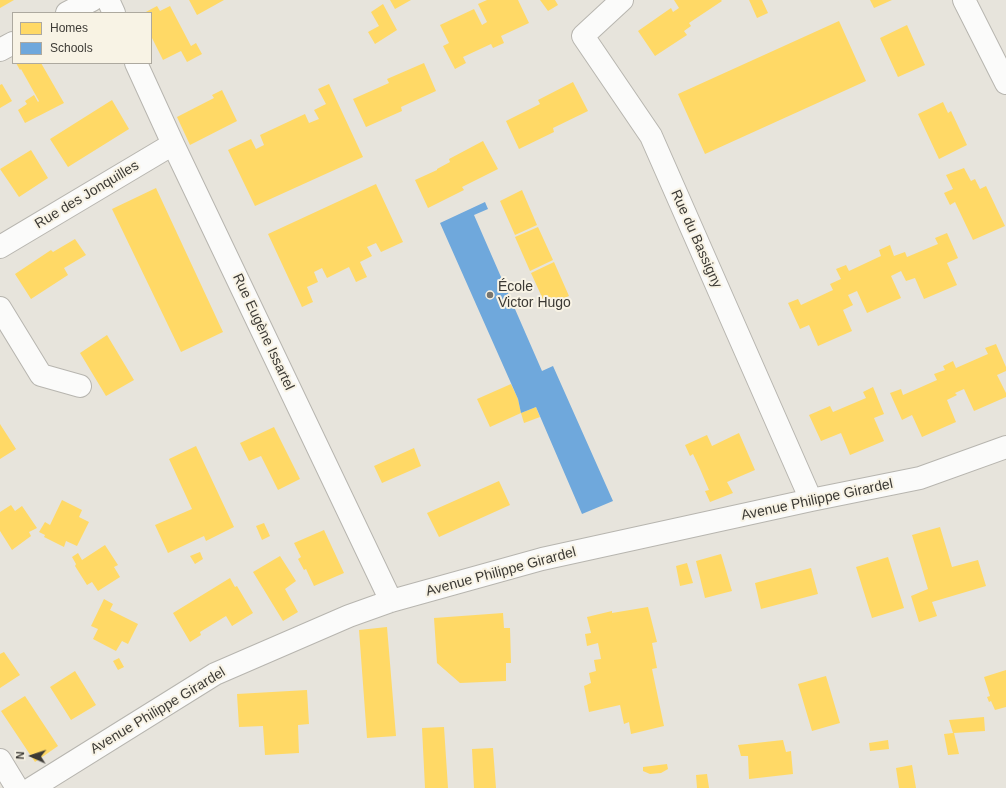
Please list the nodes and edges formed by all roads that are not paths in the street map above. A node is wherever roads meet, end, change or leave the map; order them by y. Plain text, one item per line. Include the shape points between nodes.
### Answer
1 (92, 0) edge
2 (108, 0) edge
3 (622, 0) edge
4 (964, 0) edge
5 (69, 12) edge
6 (114, 12) edge
7 (12, 43) edge
8 (0, 50) edge
9 (136, 64) edge
10 (1006, 83) edge
11 (173, 144) junction
12 (0, 248) edge
13 (0, 308) edge
14 (80, 386) dead end
15 (1006, 447) edge
16 (811, 500) junction
17 (391, 601) junction
18 (0, 760) edge
19 (17, 788) edge
20 (32, 788) edge

1 - 5 street
2 - 6 street
3 - 16 street, Rue du Bassigny via 583,36 651,136
4 - 10 street
7 - 8 street
9 - 11 street, Rue Eugène Issartel
11 - 12 street, Rue des Jonquilles
11 - 17 street, Rue Eugène Issartel
13 - 14 street via 40,375
15 - 16 street, Avenue Philippe Girardel via 920,478
16 - 17 street, Avenue Philippe Girardel via 542,559
17 - 20 street, Avenue Philippe Girardel via 349,616 215,674
18 - 19 street

